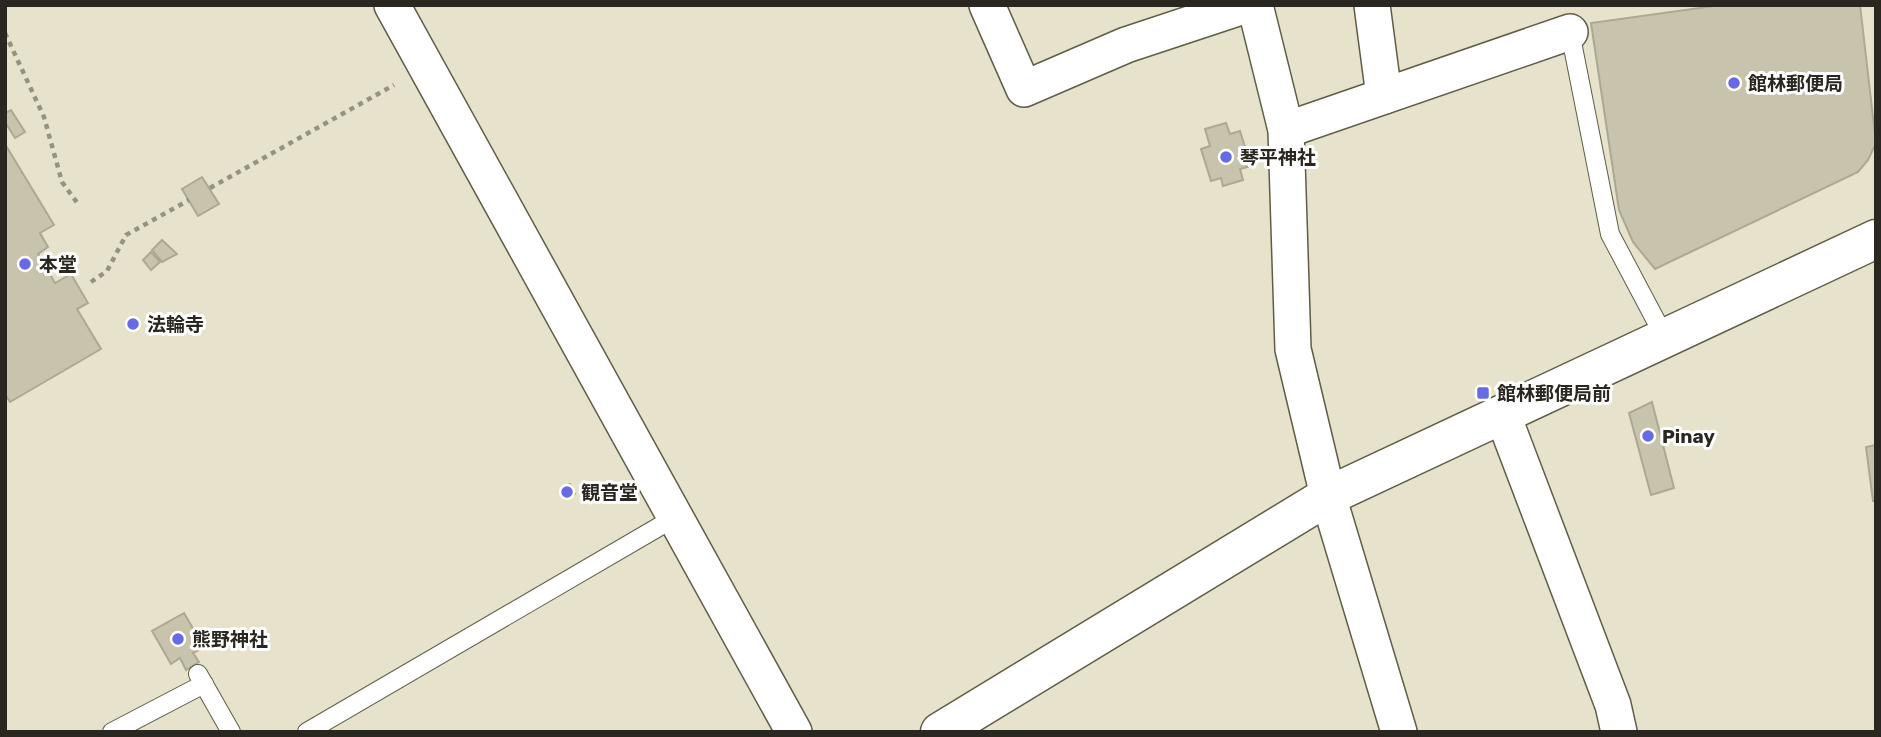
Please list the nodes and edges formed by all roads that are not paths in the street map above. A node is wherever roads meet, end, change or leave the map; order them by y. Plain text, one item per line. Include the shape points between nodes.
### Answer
1 (392, 5) edge
2 (987, 5) edge
3 (1247, 5) edge
4 (1255, 5) edge
5 (1372, 5) edge
6 (1570, 32) joint
7 (1384, 96) junction
8 (1286, 130) junction
9 (1876, 239) edge
10 (1664, 336) junction
11 (1502, 412) junction
12 (1328, 496) junction
13 (674, 517) junction
14 (112, 732) edge
15 (231, 732) edge
16 (307, 732) edge
17 (794, 732) edge
18 (940, 732) edge
19 (1399, 732) edge
20 (1619, 732) edge

1 - 13 street
2 - 3 street via 1024,89 1126,45
4 - 8 street
5 - 7 street
6 - 7 street
6 - 10 lane via 1610,234
7 - 8 street
8 - 12 street via 1293,349
9 - 10 street
10 - 11 street
11 - 12 street
11 - 20 street via 1614,705
12 - 18 street
12 - 19 street
13 - 16 lane
13 - 17 street
14 - 15 lane via 201,679

